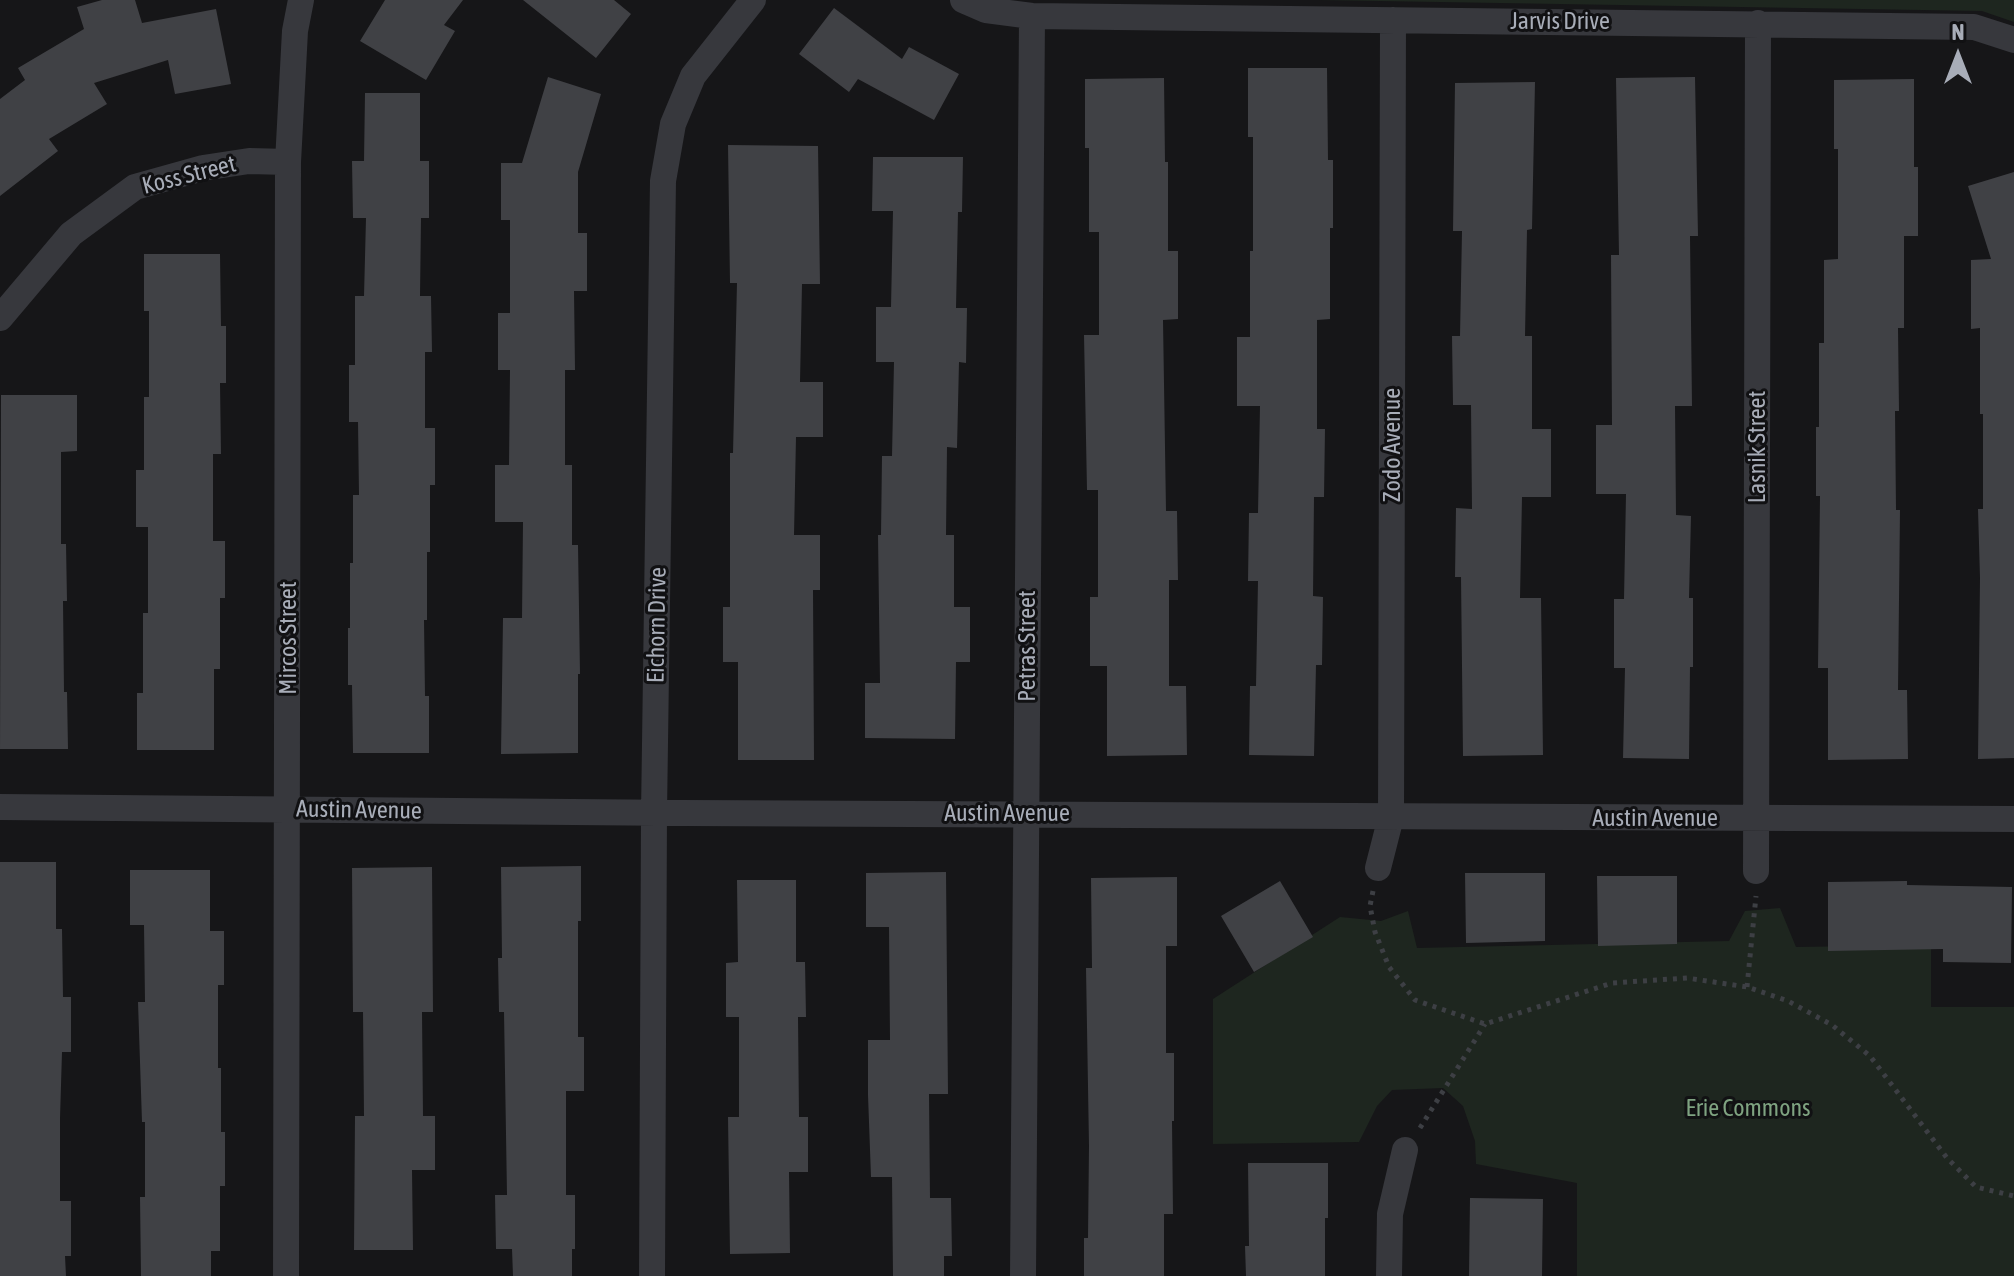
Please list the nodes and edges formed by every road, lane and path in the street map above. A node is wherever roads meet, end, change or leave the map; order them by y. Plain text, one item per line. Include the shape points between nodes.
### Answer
1 (301, 0) edge
2 (753, 0) edge
3 (963, 0) edge
4 (1032, 16) junction
5 (1393, 20) junction
6 (1758, 23) junction
7 (2014, 40) edge
8 (288, 162) junction
9 (0, 318) edge
10 (0, 807) edge
11 (287, 810) junction
12 (654, 813) junction
13 (1026, 813) junction
14 (1391, 817) junction
15 (1756, 819) junction
16 (2014, 819) edge
17 (1378, 868) joint
18 (1756, 871) joint
19 (1747, 987) junction
20 (1485, 1024) junction
21 (1405, 1150) joint
22 (2014, 1196) edge
23 (286, 1276) edge
24 (652, 1276) edge
25 (1023, 1276) edge
26 (1389, 1276) edge

1 - 8 street, Mircos Street
2 - 12 street, Eichorn Drive via 693,76 673,124 663,181
3 - 4 street, Jarvis Drive via 986,10
4 - 5 street, Jarvis Drive
4 - 13 street, Petras Street
5 - 6 street, Jarvis Drive
5 - 14 street, Zodo Avenue
6 - 7 street, Jarvis Drive via 1974,27
6 - 15 street, Lasnik Street
8 - 9 street, Koss Street via 203,168 135,187 71,234
8 - 11 street, Mircos Street
10 - 11 street, Austin Avenue
11 - 12 street, Austin Avenue
11 - 23 street, Mircos Street
12 - 13 street, Austin Avenue
12 - 24 street, Eichorn Drive
13 - 14 street, Austin Avenue
13 - 25 street, Petras Street
14 - 15 street, Austin Avenue
14 - 17 street, Zodo Avenue
15 - 16 street, Austin Avenue
15 - 18 street, Lasnik Street
17 - 20 path via 1370,906 1389,967 1415,1000
18 - 19 path
19 - 20 path via 1687,978 1612,983
19 - 22 path via 1832,1025 1870,1056 1947,1158 1976,1187
20 - 21 path
21 - 26 street via 1390,1214

